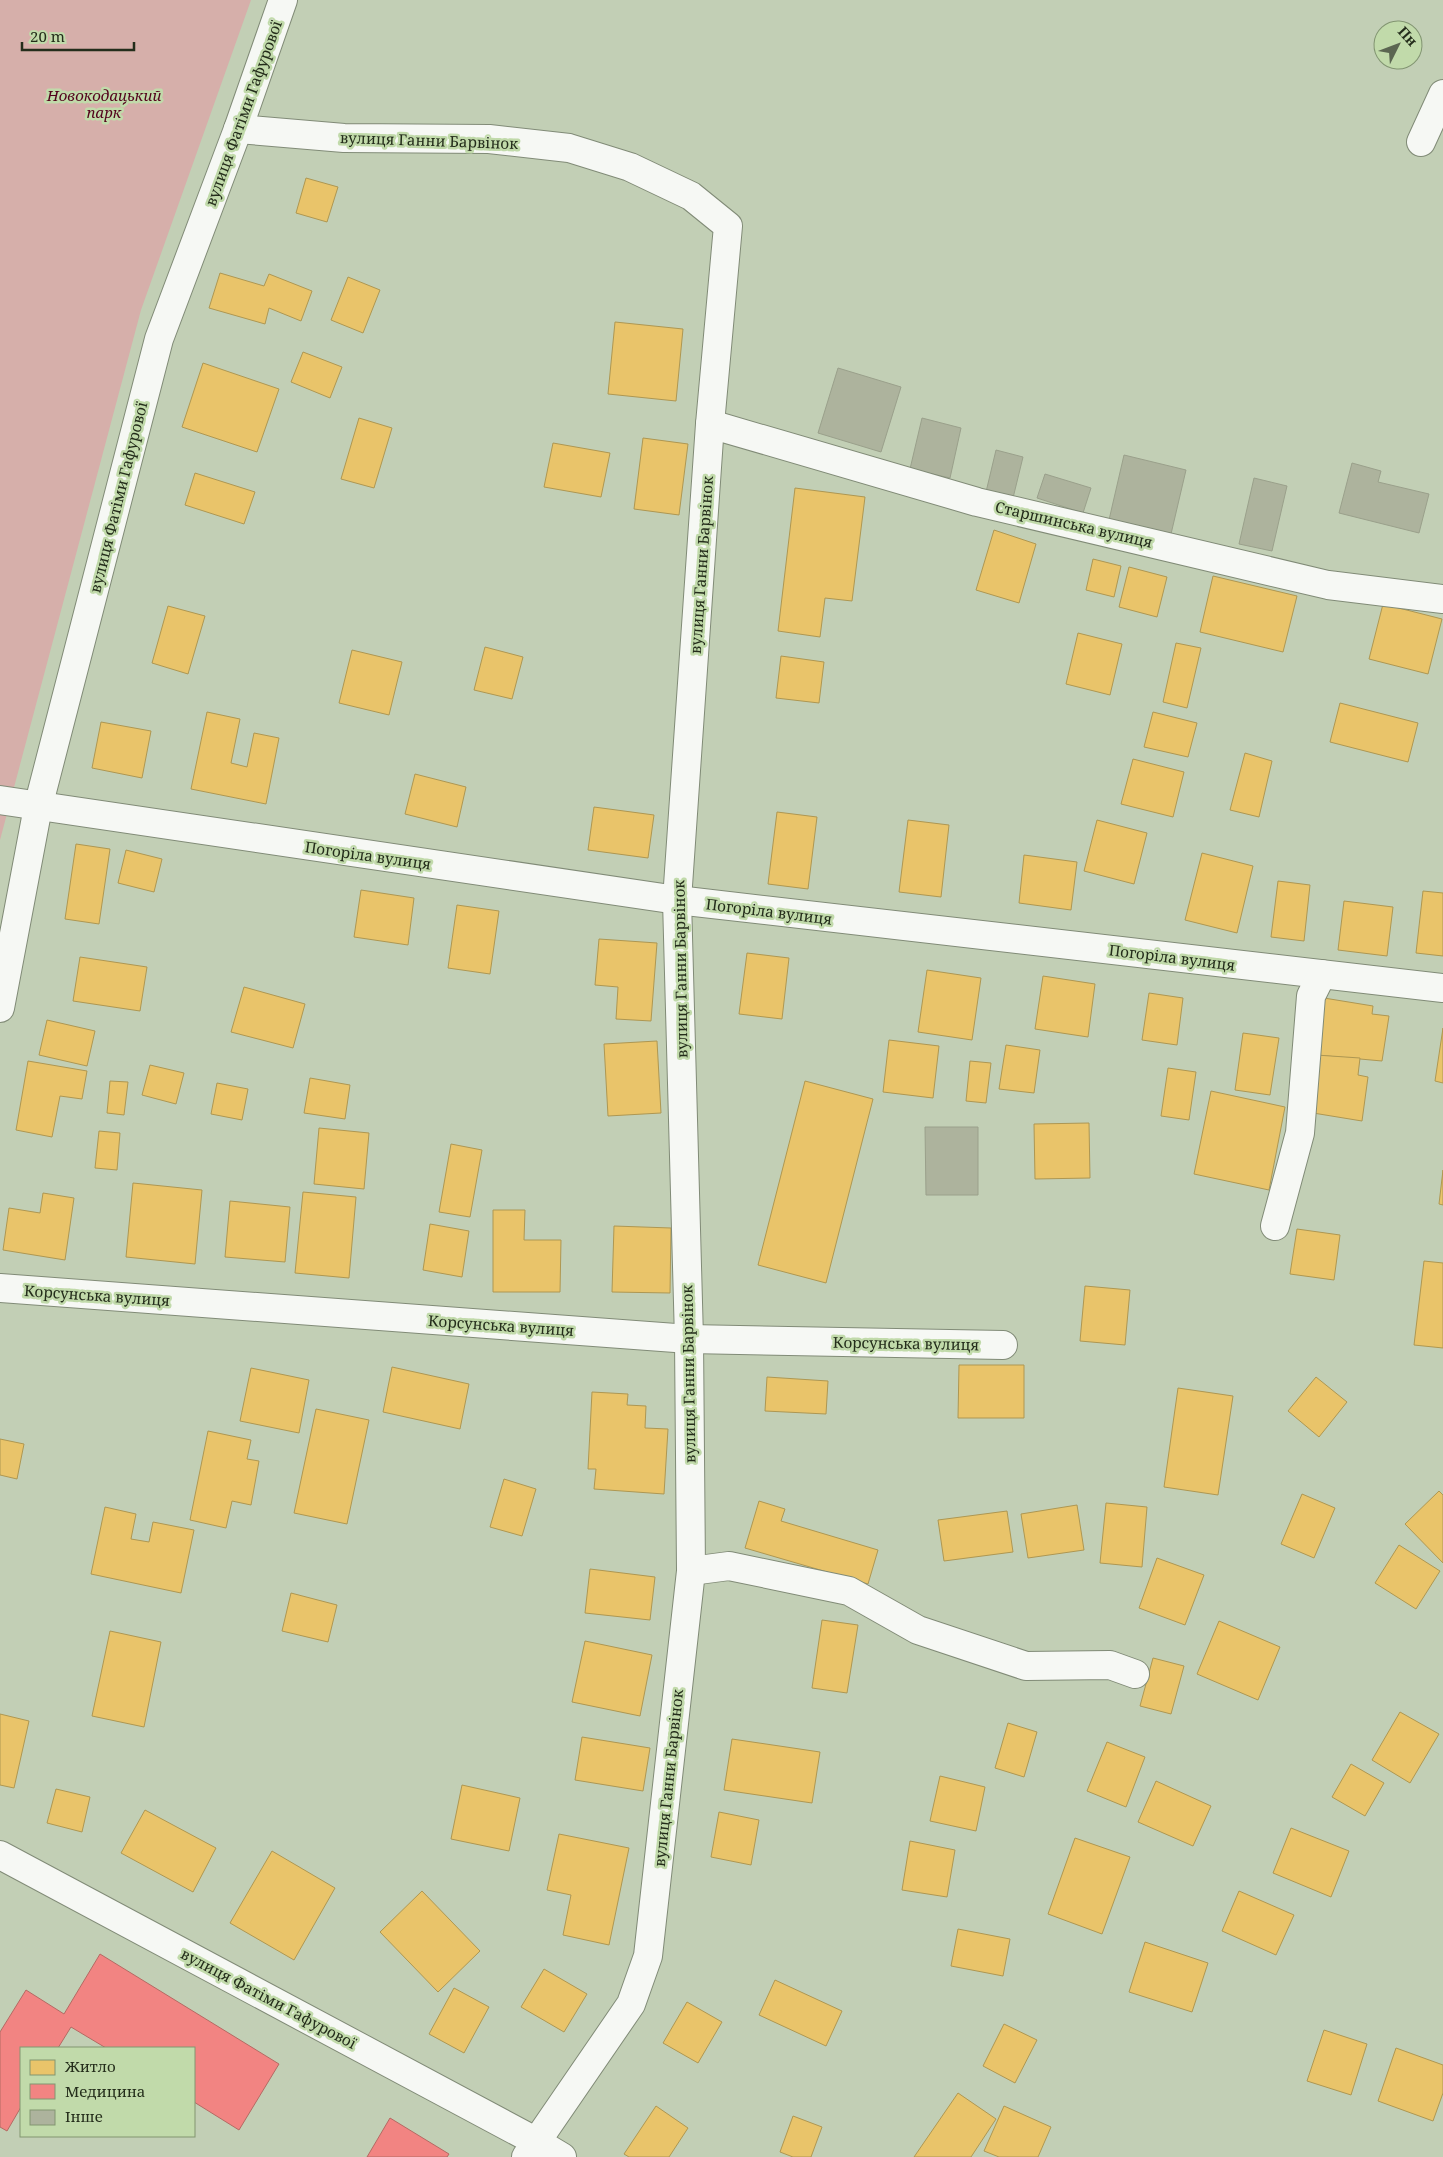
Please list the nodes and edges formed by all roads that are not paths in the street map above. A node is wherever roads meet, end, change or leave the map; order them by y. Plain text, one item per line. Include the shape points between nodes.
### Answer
1 (283, 0) edge
2 (1443, 94) edge
3 (238, 129) junction
4 (1421, 142) dead end
5 (710, 424) junction
6 (1443, 599) edge
7 (0, 800) edge
8 (38, 807) junction
9 (677, 900) junction
10 (1322, 974) junction
11 (1443, 988) edge
12 (0, 1008) edge
13 (1275, 1226) dead end
14 (0, 1288) edge
15 (689, 1339) junction
16 (1003, 1345) dead end
17 (691, 1571) junction
18 (1134, 1674) dead end
19 (0, 1855) edge
20 (532, 2149) edge
21 (562, 2157) edge

1 - 3 street, вулиця Фатіми Гафурової
2 - 4 street
3 - 5 street, вулиця Ганни Барвінок via 344,138 488,139 569,148 630,168 691,196 728,226
3 - 8 street, вулиця Фатіми Гафурової via 159,339
5 - 6 street, Старшинська вулиця via 977,502 1328,585
5 - 9 street, вулиця Ганни Барвінок
7 - 8 street, Погоріла вулиця
8 - 9 street, Погоріла вулиця
8 - 12 street, вулиця Фатіми Гафурової
9 - 10 street, Погоріла вулиця
9 - 15 street, вулиця Ганни Барвінок
10 - 11 street, Погоріла вулиця
10 - 13 street via 1311,996 1300,1133
14 - 15 street, Корсунська вулиця
15 - 16 street, Корсунська вулиця
15 - 17 street, вулиця Ганни Барвінок
17 - 18 street via 729,1566 848,1592 918,1630 1026,1666 1110,1665
17 - 20 street, вулиця Ганни Барвінок via 648,1956 631,2004
19 - 20 street, вулиця Фатіми Гафурової
20 - 21 street, вулиця Фатіми Гафурової

